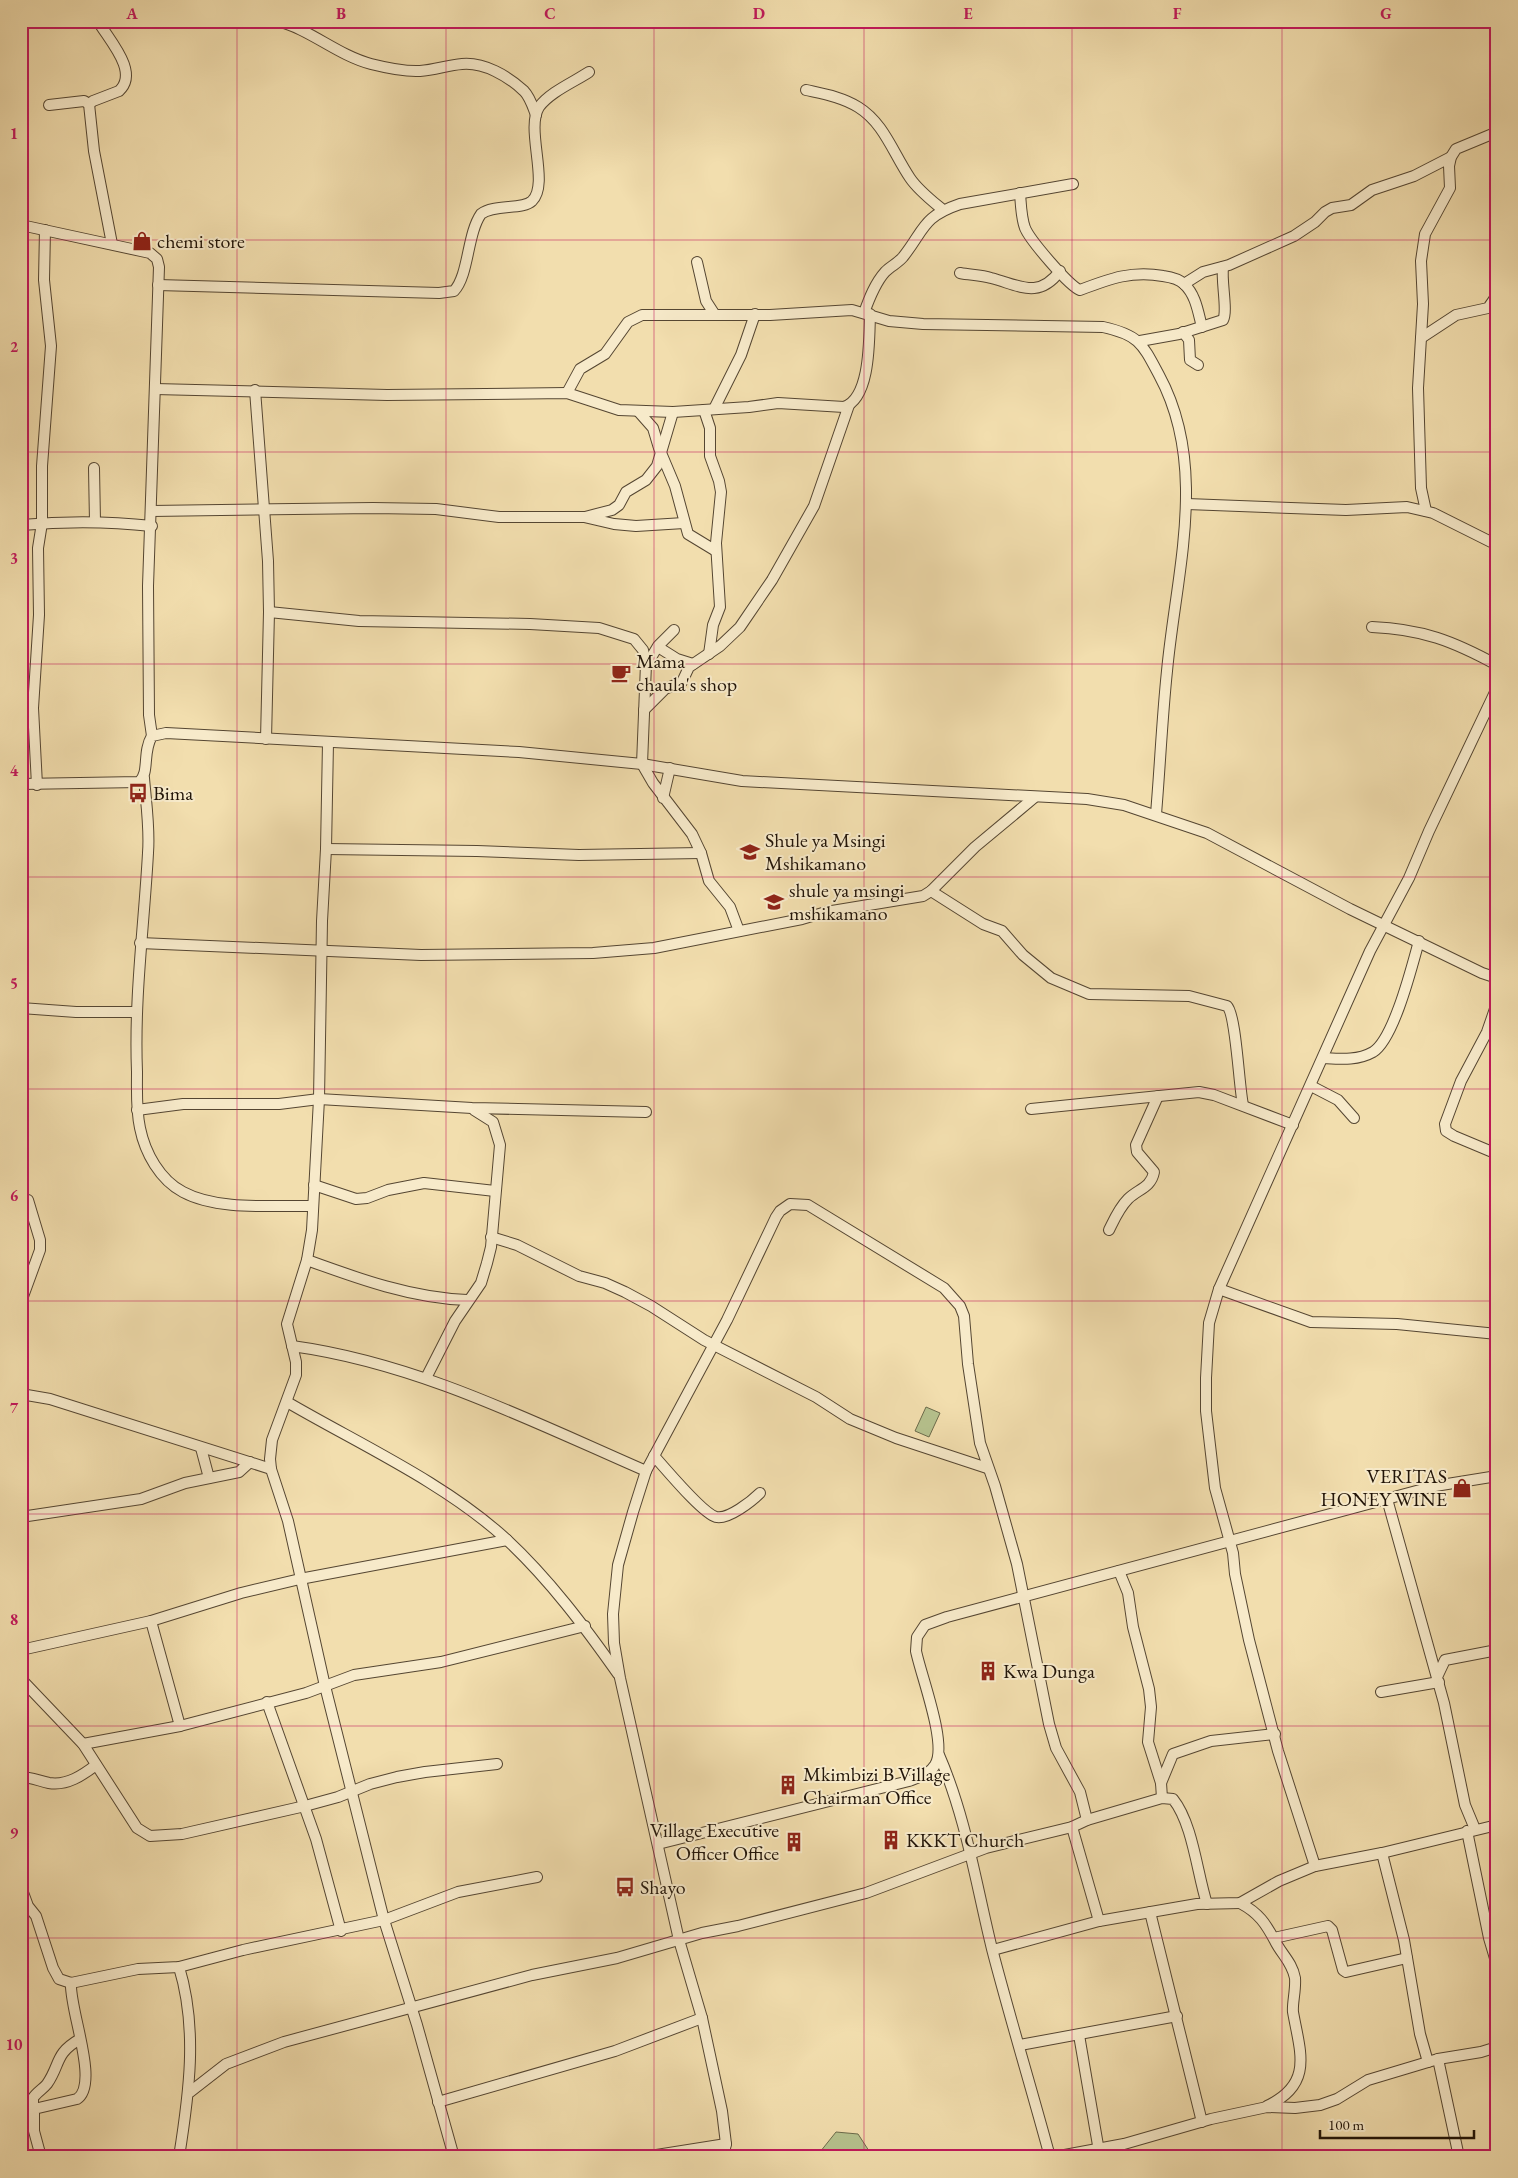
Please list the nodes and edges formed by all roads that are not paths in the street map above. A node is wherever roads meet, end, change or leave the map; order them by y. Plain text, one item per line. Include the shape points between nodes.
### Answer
1 (98, 21) edge
2 (277, 21) edge
3 (589, 72) dead end
4 (806, 90) dead end
5 (49, 104) dead end
6 (89, 104) junction
7 (536, 114) junction
8 (1497, 132) edge
9 (1451, 157) junction
10 (1073, 184) dead end
11 (1020, 193) junction
12 (943, 210) junction
13 (21, 225) edge
14 (45, 230) junction
15 (112, 244) junction
16 (697, 262) dead end
17 (1223, 267) junction
18 (1060, 271) junction
19 (960, 273) dead end
20 (1184, 284) junction
21 (158, 285) junction
22 (1497, 295) edge
23 (715, 314) junction
24 (755, 314) junction
25 (867, 314) junction
26 (1202, 327) junction
27 (1183, 332) junction
28 (1421, 338) junction
29 (1140, 341) junction
30 (1198, 365) dead end
31 (156, 389) junction
32 (255, 390) junction
33 (567, 393) junction
34 (849, 405) junction
35 (709, 409) junction
36 (638, 411) junction
37 (674, 412) junction
38 (661, 453) junction
39 (94, 468) dead end
40 (1187, 504) junction
41 (264, 510) junction
42 (151, 511) junction
43 (1426, 511) junction
44 (584, 518) junction
45 (95, 522) junction
46 (42, 523) junction
47 (684, 523) junction
48 (21, 525) edge
49 (152, 526) junction
50 (1497, 545) edge
51 (716, 551) junction
52 (269, 612) junction
53 (1372, 627) dead end
54 (674, 630) dead end
55 (658, 647) junction
56 (709, 654) junction
57 (693, 664) junction
58 (1497, 665) edge
59 (646, 666) junction
60 (1497, 688) edge
61 (644, 710) junction
62 (152, 736) junction
63 (266, 739) junction
64 (328, 744) junction
65 (642, 764) junction
66 (670, 768) junction
67 (144, 778) junction
68 (21, 784) edge
69 (37, 785) junction
70 (1035, 797) junction
71 (663, 798) junction
72 (1156, 814) junction
73 (326, 849) junction
74 (702, 853) junction
75 (931, 891) junction
76 (1383, 924) junction
77 (739, 931) junction
78 (1419, 941) junction
79 (140, 943) junction
80 (322, 952) junction
81 (1497, 978) edge
82 (1497, 1003) edge
83 (21, 1008) edge
84 (136, 1012) junction
85 (1323, 1058) junction
86 (1310, 1086) junction
87 (1158, 1096) junction
88 (319, 1099) junction
89 (1243, 1105) junction
90 (472, 1108) junction
91 (1031, 1109) dead end
92 (137, 1110) junction
93 (646, 1112) dead end
94 (1354, 1118) dead end
95 (1292, 1125) junction
96 (1497, 1154) edge
97 (314, 1185) junction
98 (495, 1190) junction
99 (28, 1200) dead end
100 (313, 1206) junction
101 (1109, 1230) dead end
102 (491, 1237) junction
103 (307, 1260) junction
104 (1219, 1289) junction
105 (468, 1300) junction
106 (21, 1302) edge
107 (1497, 1334) edge
108 (714, 1344) junction
109 (292, 1346) junction
110 (426, 1378) junction
111 (21, 1394) edge
112 (288, 1402) junction
113 (201, 1448) junction
114 (654, 1456) junction
115 (250, 1462) junction
116 (988, 1468) junction
117 (271, 1469) junction
118 (646, 1471) junction
119 (1497, 1476) edge
120 (209, 1478) junction
121 (760, 1493) dead end
122 (1387, 1499) junction
123 (21, 1517) edge
124 (507, 1540) junction
125 (1229, 1541) junction
126 (1119, 1571) junction
127 (300, 1579) junction
128 (1024, 1597) junction
129 (151, 1621) junction
130 (585, 1626) junction
131 (21, 1650) edge
132 (1497, 1650) edge
133 (1429, 1653) junction
134 (1445, 1660) junction
135 (620, 1678) junction
136 (21, 1679) edge
137 (1438, 1679) junction
138 (325, 1686) junction
139 (1381, 1692) dead end
140 (267, 1702) junction
141 (180, 1726) junction
142 (1275, 1734) junction
143 (83, 1744) junction
144 (940, 1755) junction
145 (497, 1764) dead end
146 (96, 1765) junction
147 (21, 1777) edge
148 (1161, 1783) junction
149 (352, 1790) junction
150 (1162, 1798) junction
151 (306, 1806) junction
152 (1087, 1820) junction
153 (1497, 1825) edge
154 (1072, 1827) junction
155 (1471, 1830) junction
156 (658, 1844) junction
157 (1382, 1853) junction
158 (970, 1856) junction
159 (1315, 1866) junction
160 (537, 1877) dead end
161 (21, 1887) edge
162 (1240, 1903) junction
163 (1207, 1904) junction
164 (1150, 1912) junction
165 (384, 1920) junction
166 (1099, 1921) junction
167 (341, 1931) junction
168 (1274, 1938) junction
169 (680, 1940) junction
170 (992, 1950) junction
171 (1407, 1958) junction
172 (1497, 1965) edge
173 (179, 1967) junction
174 (71, 1983) junction
175 (412, 2007) junction
176 (1177, 2016) junction
177 (702, 2018) junction
178 (1078, 2034) junction
179 (80, 2039) junction
180 (1020, 2045) junction
181 (1497, 2047) edge
182 (1433, 2061) junction
183 (190, 2092) junction
184 (438, 2102) junction
185 (1267, 2107) junction
186 (33, 2112) junction
187 (1202, 2122) junction
188 (726, 2144) junction
189 (1100, 2153) edge
190 (41, 2157) edge
191 (179, 2157) edge
192 (454, 2157) edge
193 (644, 2157) edge
194 (724, 2157) edge
195 (1052, 2157) edge
196 (1459, 2157) edge

1 - 6 street via 124,65 126,79 120,91
2 - 7 street via 370,64 404,71 466,64 489,68 524,91
3 - 7 street via 544,102
4 - 12 street via 838,98 860,108 889,140 910,178
5 - 6 street via 84,101
6 - 15 street via 94,151
7 - 21 street via 538,185 535,197 528,204 500,207 481,214 474,226 460,282 454,291
8 - 9 street via 1456,148
9 - 17 street via 1414,176 1372,190 1351,206 1332,208 1294,236
9 - 28 street via 1450,188 1425,234 1421,261
10 - 11 street
11 - 12 street
11 - 18 street via 1026,229
12 - 25 street via 924,224 904,256 884,273
13 - 14 street
14 - 15 street
14 - 46 street via 45,299 51,346 42,466
15 - 21 street via 155,256 159,267
16 - 23 street via 706,301
17 - 20 street via 1203,272
17 - 26 street via 1224,320
18 - 19 street via 1047,285 1033,288
18 - 20 street via 1071,286 1080,290 1125,274 1154,274
20 - 26 street via 1193,296
21 - 31 street
22 - 28 street via 1488,308 1456,315
23 - 24 street
23 - 33 street via 635,317 605,354 580,369
24 - 25 street via 852,310
24 - 35 street via 742,355
25 - 29 street via 889,321 923,324 1103,327 1125,332
25 - 34 street via 867,363 860,391
26 - 27 street
27 - 29 street
27 - 30 street via 1189,340 1190,360
28 - 43 street via 1418,388 1421,488
29 - 40 street via 1174,404 1184,460
31 - 32 street
31 - 42 street
32 - 33 street via 387,394
32 - 41 street
33 - 36 street via 610,408
34 - 35 street via 778,403
34 - 56 street via 814,506 772,580 740,627
35 - 37 street
35 - 51 street via 710,456 721,492
36 - 37 street
36 - 38 street via 651,424
37 - 38 street
38 - 44 street via 657,466 646,480 626,492 616,508
38 - 47 street via 675,486
39 - 45 street
40 - 43 street via 1346,510 1407,507
40 - 72 street via 1167,672
41 - 42 street
41 - 44 street via 412,508 499,517
41 - 52 street
42 - 49 street
43 - 50 street
44 - 47 street via 636,526
45 - 46 street
45 - 49 street
46 - 48 street
46 - 69 street via 38,548 39,615 33,708
47 - 51 street via 688,534
49 - 62 street via 148,586
51 - 56 street via 720,608 713,626
52 - 59 street via 359,621 599,628 634,639 643,650
52 - 63 street
53 - 58 street via 1430,634
54 - 55 street
55 - 57 street via 676,659
55 - 59 street
56 - 57 street
57 - 61 street via 682,682 665,689
59 - 61 street
60 - 76 street via 1409,878
61 - 65 street
62 - 63 street via 166,733
62 - 67 street via 146,746
63 - 64 street
64 - 65 street via 472,749
64 - 73 street
65 - 66 street
65 - 71 street
66 - 70 street via 742,781
66 - 71 street
67 - 69 street via 135,783
67 - 79 street via 148,852
68 - 69 street
70 - 72 street via 1087,799
70 - 75 street via 975,847
71 - 74 street
72 - 76 street via 1207,832
73 - 74 street via 493,851 579,856
73 - 80 street
74 - 77 street via 709,881 730,907
75 - 77 street via 923,896
75 - 89 street via 982,924 1002,931 1046,974 1078,991 1089,994 1189,996 1227,1006 1233,1016 1238,1083
76 - 78 street
76 - 85 street
77 - 80 street via 624,952 471,956
78 - 81 street
78 - 85 street via 1400,1007 1382,1043 1372,1052 1353,1059
79 - 80 street
79 - 84 street
80 - 88 street
82 - 96 street via 1445,1124 1446,1131 1454,1136
83 - 84 street
84 - 92 street
85 - 86 street
86 - 94 street via 1338,1100
86 - 95 street
87 - 89 street via 1206,1093
87 - 91 street
87 - 101 street via 1136,1145 1137,1152 1154,1172 1153,1178 1128,1198
88 - 90 street
88 - 92 street via 279,1104 182,1104
88 - 97 street
89 - 95 street
90 - 93 street
90 - 98 street via 493,1122 497,1130 500,1144
92 - 100 street via 144,1144 153,1163 172,1185 183,1192 220,1204
95 - 104 street
97 - 98 street via 356,1199 424,1183
97 - 100 street
98 - 102 street
99 - 106 street via 40,1250
100 - 103 street
102 - 105 street via 483,1279
102 - 108 street via 517,1245 579,1276 625,1292
103 - 105 street via 376,1284 426,1296
103 - 109 street via 287,1324
104 - 107 street via 1311,1322 1397,1324
104 - 125 street via 1209,1323 1206,1411 1215,1488
105 - 110 street
108 - 114 street
108 - 116 street via 816,1397 856,1422
108 - 116 street via 780,1211 790,1204 808,1205 906,1264 955,1298 964,1316 972,1395
109 - 110 street via 343,1354
109 - 112 street via 297,1368
110 - 118 street
111 - 113 street via 50,1399
112 - 117 street via 270,1449
112 - 124 street via 375,1450 462,1504
113 - 115 street
113 - 120 street
114 - 118 street
114 - 121 street via 715,1517 722,1518 744,1507
115 - 117 street
115 - 120 street via 239,1472
116 - 128 street via 1008,1530
117 - 127 street via 288,1521
118 - 135 street via 625,1537 616,1585 614,1643
119 - 122 street via 1435,1486
120 - 123 street via 134,1501
122 - 125 street
122 - 133 street
124 - 127 street
124 - 130 street
125 - 126 street
125 - 142 street via 1249,1640
126 - 128 street
126 - 148 street via 1128,1594 1149,1689 1148,1742
127 - 129 street via 241,1593
127 - 138 street
128 - 144 street via 925,1625 917,1637 916,1651 939,1738
128 - 152 street via 1049,1724 1059,1754 1080,1792
129 - 131 street
129 - 141 street
130 - 135 street
130 - 138 street via 441,1662 354,1675
132 - 134 street
133 - 134 street
133 - 137 street
134 - 137 street
135 - 156 street
136 - 143 street
137 - 139 street
137 - 155 street
138 - 140 street
138 - 149 street
140 - 141 street
140 - 151 street
141 - 143 street
142 - 148 street via 1211,1740 1173,1754
142 - 159 street via 1296,1812
143 - 146 street
144 - 156 street via 926,1774 909,1781
144 - 158 street
145 - 149 street via 425,1772
146 - 147 street via 77,1778 64,1782
146 - 151 street via 137,1828 150,1836 190,1832
148 - 150 street
149 - 151 street
149 - 165 street
150 - 152 street
150 - 163 street via 1173,1799 1180,1811
151 - 167 street
152 - 154 street
153 - 155 street
154 - 158 street via 1007,1842
154 - 166 street
155 - 157 street
155 - 172 street via 1489,1938
156 - 169 street
157 - 159 street
157 - 171 street
158 - 169 street via 866,1893
158 - 170 street
159 - 162 street via 1284,1878
160 - 165 street via 458,1892
161 - 174 street via 28,1906 36,1916 53,1968 59,1979
162 - 163 street
162 - 168 street via 1264,1920
163 - 164 street
164 - 166 street
164 - 176 street
165 - 167 street
165 - 175 street
166 - 170 street
167 - 173 street via 243,1950
168 - 171 street via 1328,1926 1346,1972
168 - 185 street via 1289,1960 1294,1977 1296,1997 1293,2011 1302,2056 1300,2071 1287,2095
169 - 175 street
169 - 177 street
170 - 180 street
171 - 182 street via 1420,2034
173 - 174 street via 129,1970
173 - 183 street via 187,1993
174 - 179 street
175 - 183 street via 284,2042 238,2059 214,2072
175 - 184 street
176 - 178 street
176 - 187 street
177 - 184 street via 615,2051
177 - 188 street
178 - 180 street
178 - 189 street
179 - 186 street via 59,2056 47,2085 33,2098
179 - 186 street via 86,2078 82,2095 66,2103 37,2107
180 - 195 street
181 - 182 street
182 - 185 street via 1368,2080 1337,2099 1320,2105
182 - 196 street
183 - 191 street
184 - 192 street
185 - 187 street
186 - 190 street via 34,2132
187 - 189 street
188 - 193 street
188 - 194 street
189 - 195 street

